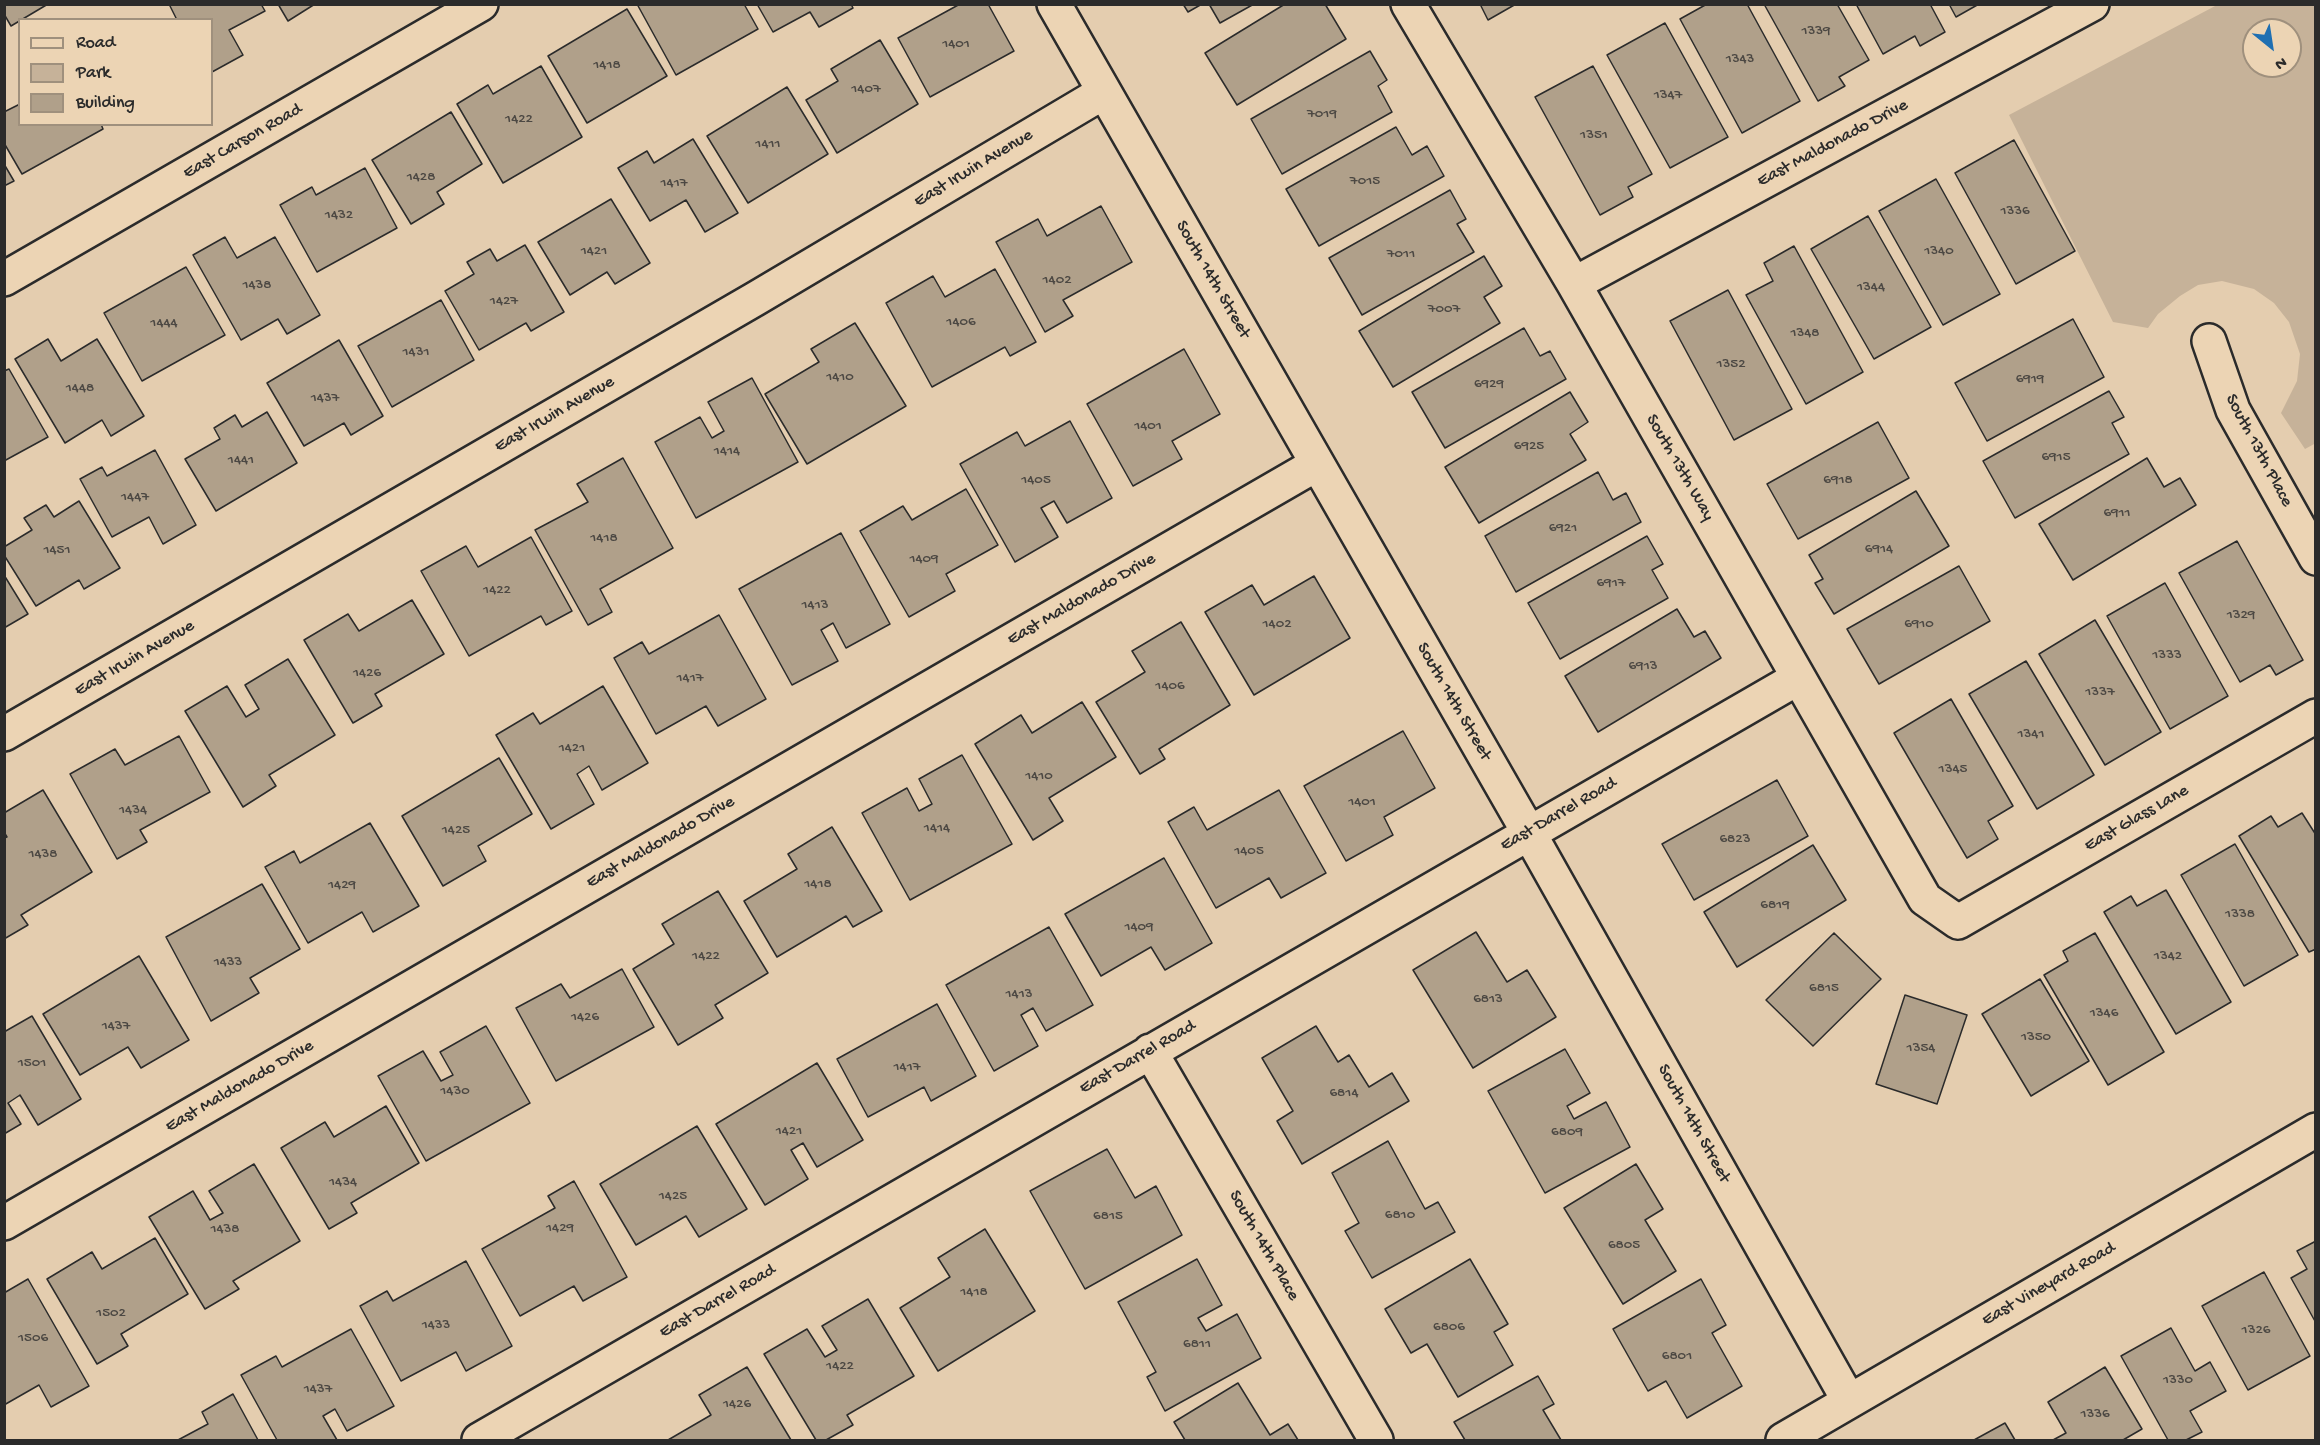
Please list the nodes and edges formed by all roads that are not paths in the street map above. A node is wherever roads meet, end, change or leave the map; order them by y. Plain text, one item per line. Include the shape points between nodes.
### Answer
1 (481, 4) edge
2 (1054, 4) edge
3 (1408, 4) edge
4 (2092, 4) edge
5 (1104, 92) junction
6 (4, 279) edge
7 (1574, 284) junction
8 (2209, 341) dead end
9 (1317, 464) junction
10 (2316, 558) edge
11 (1798, 678) junction
12 (2316, 716) edge
13 (4, 734) edge
14 (1528, 833) junction
15 (1958, 922) joint
16 (1150, 1051) junction
17 (2316, 1130) edge
18 (4, 1222) edge
19 (1849, 1401) junction
20 (479, 1440) edge
21 (1376, 1440) edge
22 (1782, 1440) edge

1 - 6 street, East Carson Road
2 - 5 street, South 14th Street
3 - 7 street, South 13th Way
4 - 7 street, East Maldonado Drive
5 - 9 street, South 14th Street
5 - 13 street, East Irwin Avenue
7 - 11 street, South 13th Way
8 - 10 street, South 13th Place via 2233,410
9 - 14 street, South 14th Street
9 - 18 street, East Maldonado Drive
11 - 14 street, East Darrel Road
11 - 15 street, South 13th Way via 1925,899
12 - 15 street, East Glass Lane
14 - 16 street, East Darrel Road
14 - 19 street, South 14th Street
16 - 20 street, East Darrel Road
16 - 21 street, South 14th Place
17 - 19 street, East Vineyard Road
19 - 22 street, East Vineyard Road

